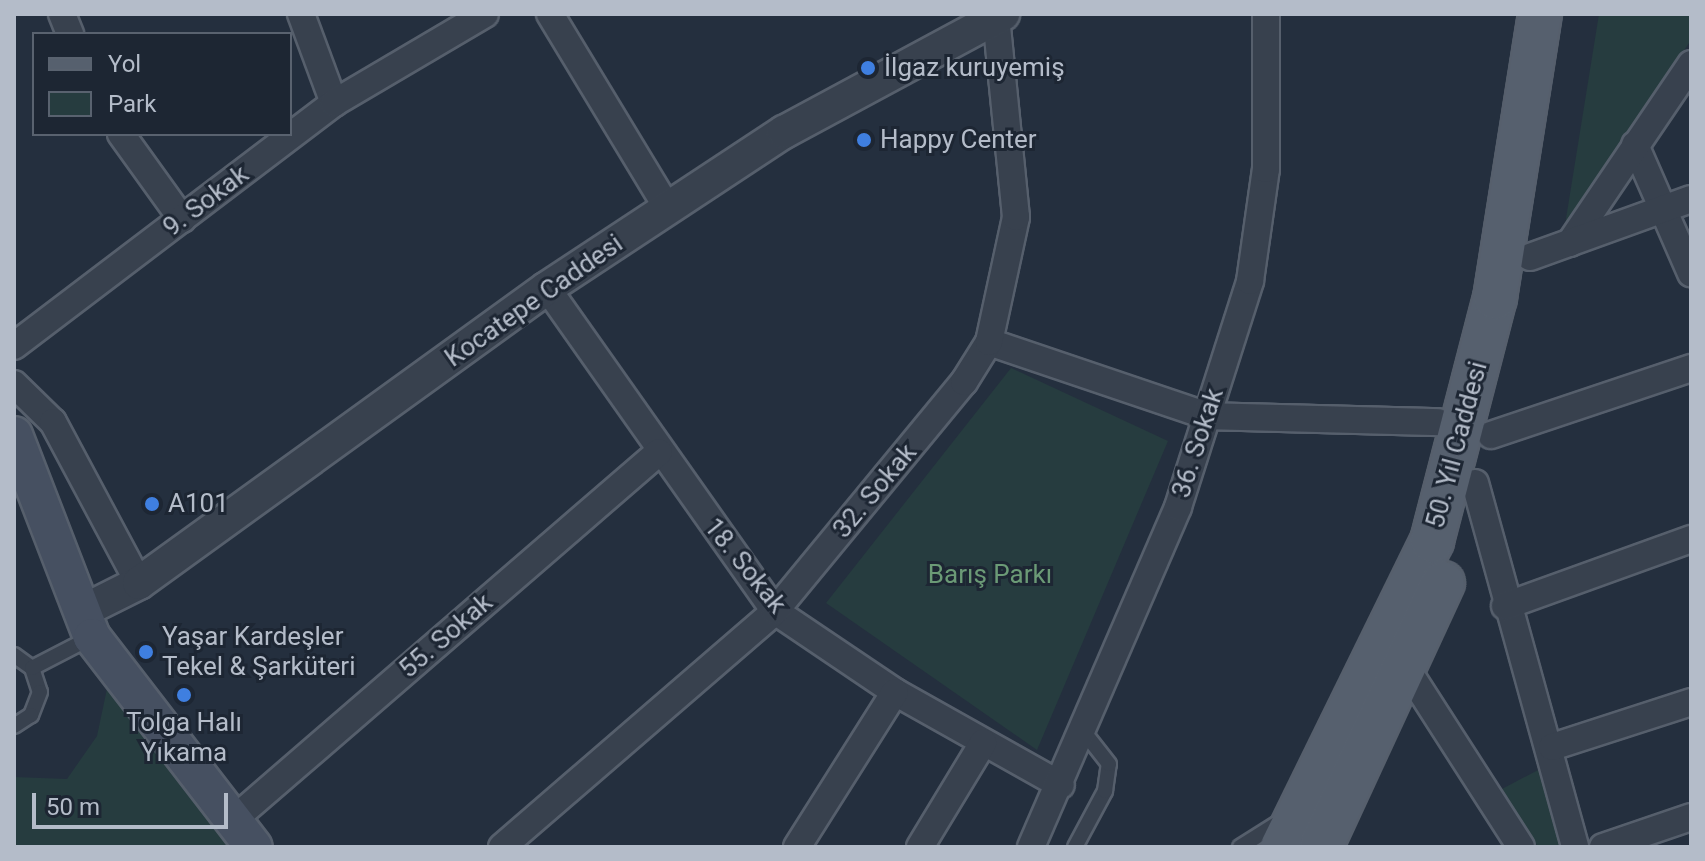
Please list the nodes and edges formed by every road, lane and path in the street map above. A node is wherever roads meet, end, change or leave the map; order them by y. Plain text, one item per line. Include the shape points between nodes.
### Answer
1 (301, 14) edge
2 (485, 14) edge
3 (550, 14) edge
4 (1266, 14) edge
5 (1540, 14) edge
6 (1569, 14) edge
7 (999, 16) edge
8 (1691, 64) edge
9 (334, 103) junction
10 (292, 135) edge
11 (122, 136) edge
12 (291, 136) edge
13 (1635, 145) junction
14 (1691, 199) edge
15 (1664, 208) junction
16 (668, 209) junction
17 (182, 219) junction
18 (1570, 243) junction
19 (1530, 257) junction
20 (1691, 273) edge
21 (547, 288) junction
22 (989, 342) junction
23 (14, 346) edge
24 (1691, 368) edge
25 (14, 384) edge
26 (1207, 416) junction
27 (1438, 422) dead end
28 (14, 435) edge
29 (1491, 435) junction
30 (659, 452) junction
31 (1475, 483) junction
32 (1691, 539) edge
33 (139, 583) junction
34 (1505, 606) junction
35 (775, 611) junction
36 (87, 624) junction
37 (14, 655) edge
38 (32, 668) junction
39 (1408, 671) junction
40 (895, 692) junction
41 (1691, 702) edge
42 (14, 726) edge
43 (1084, 732) junction
44 (983, 743) junction
45 (1552, 747) junction
46 (1061, 785) junction
47 (1300, 810) junction
48 (1691, 817) edge
49 (243, 834) edge
50 (502, 847) edge
51 (797, 847) edge
52 (920, 847) edge
53 (1031, 847) edge
54 (1075, 847) edge
55 (1240, 847) edge
56 (1282, 847) edge
57 (1321, 847) edge
58 (1521, 847) edge
59 (1575, 847) edge
60 (1603, 847) edge

1 - 9 street
2 - 9 street, 9. Sokak
3 - 16 street
4 - 26 street, 36. Sokak via 1266,169 1250,281
5 - 47 main road, 50. Yıl Caddesi via 1512,218 1452,474 1415,580
6 - 19 main road, 50. Yıl Caddesi
7 - 16 street, Kocatepe Caddesi via 784,132
7 - 22 street, 32. Sokak via 1016,217
8 - 13 street
9 - 10 street, 9. Sokak
11 - 17 street
12 - 17 street, 9. Sokak
13 - 15 street
13 - 18 street
14 - 15 street
15 - 18 street
15 - 20 street
16 - 21 street, Kocatepe Caddesi
17 - 23 street, 9. Sokak
18 - 19 street
19 - 29 main road, 50. Yıl Caddesi
21 - 30 street, 18. Sokak
21 - 33 street, Kocatepe Caddesi
22 - 26 street
22 - 35 street, 32. Sokak via 964,382
24 - 29 street
25 - 33 street via 53,422
26 - 27 street
26 - 43 street, 36. Sokak via 1178,507
28 - 36 main road
29 - 31 main road, 50. Yıl Caddesi
30 - 35 street, 18. Sokak
30 - 49 street, 55. Sokak
31 - 34 street
31 - 39 main road, 50. Yıl Caddesi
32 - 34 street
33 - 36 street, Kocatepe Caddesi
34 - 45 street
35 - 40 street, 18. Sokak
35 - 50 street, 32. Sokak
36 - 38 lane
36 - 49 main road
37 - 38 lane
38 - 42 lane via 37,704
39 - 57 main road, 50. Yıl Caddesi
39 - 58 street
40 - 44 street, 18. Sokak
40 - 51 street
41 - 45 street
43 - 46 street, 36. Sokak
43 - 54 lane via 1109,764 1105,791
44 - 46 street, 18. Sokak
44 - 52 street
45 - 59 street
46 - 53 street, 36. Sokak
47 - 55 lane
47 - 56 main road, 50. Yıl Caddesi
48 - 60 street

